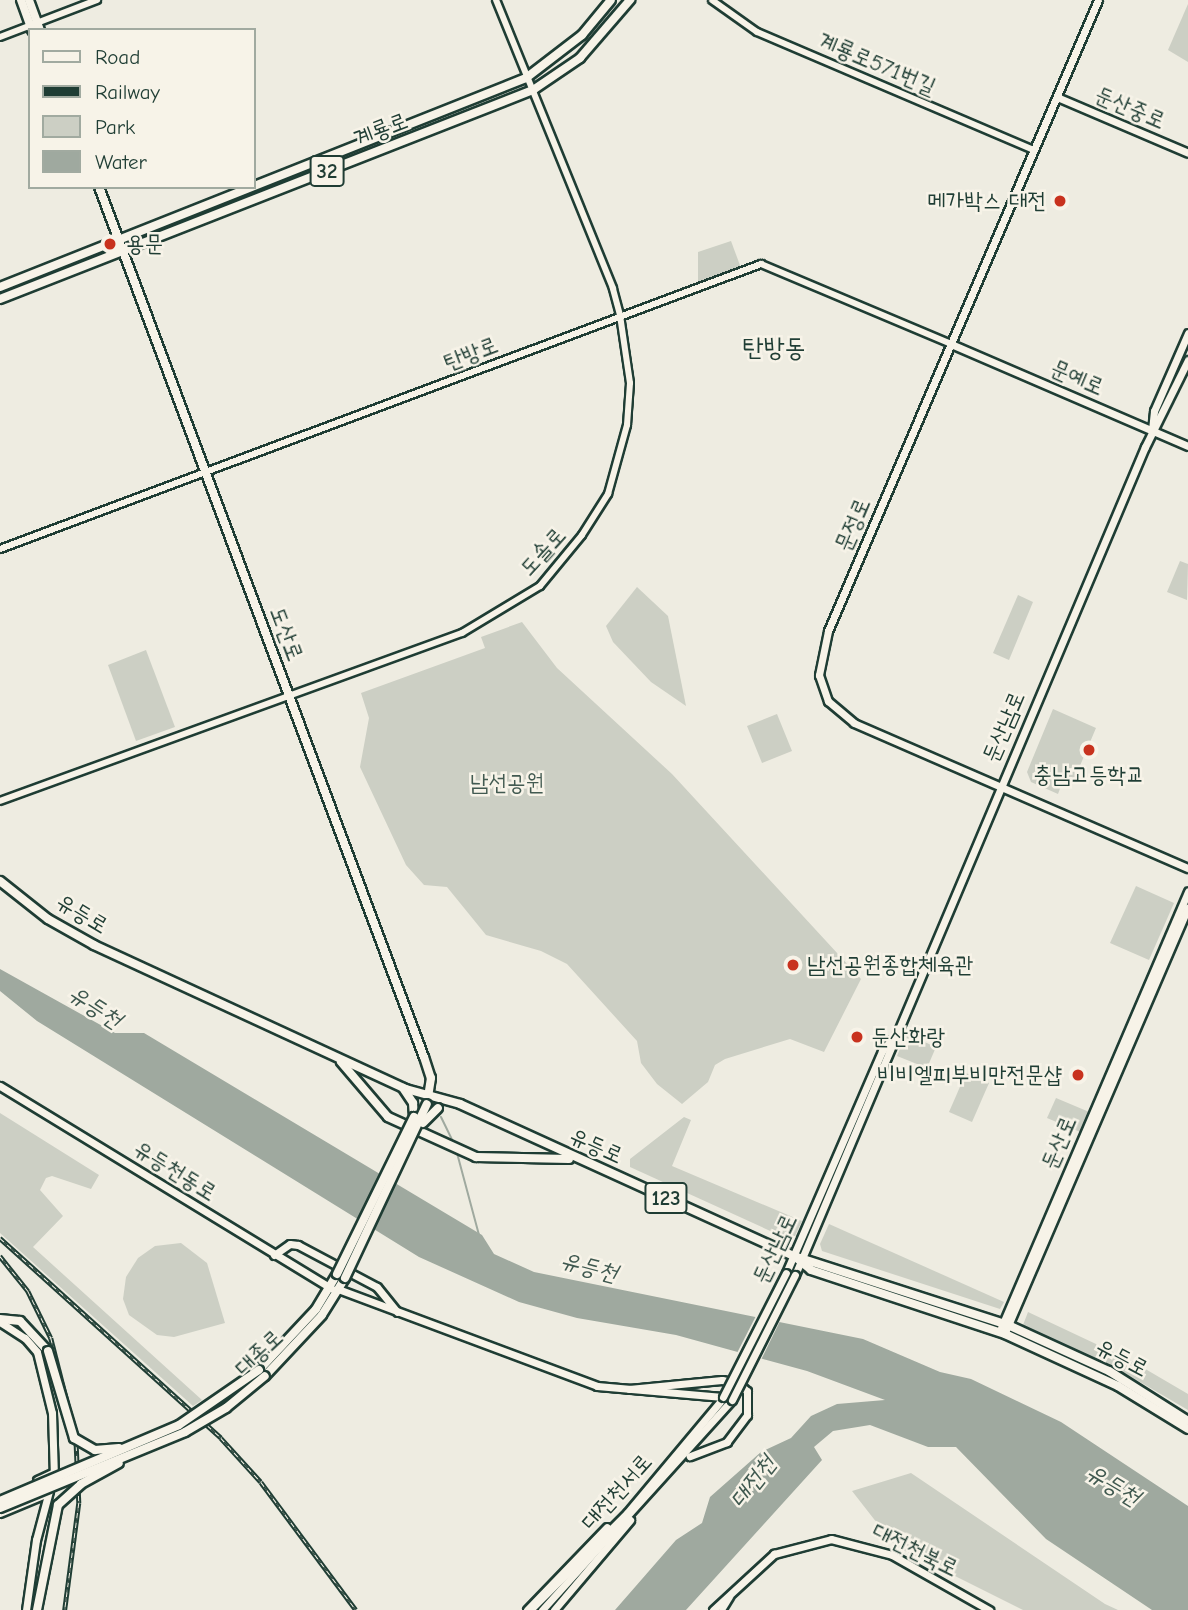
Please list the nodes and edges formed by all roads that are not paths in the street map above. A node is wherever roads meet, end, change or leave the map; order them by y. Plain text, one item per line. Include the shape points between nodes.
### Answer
1 (21, 0) edge
2 (29, 0) edge
3 (97, 0) edge
4 (496, 0) edge
5 (611, 0) edge
6 (630, 0) edge
7 (712, 0) edge
8 (1098, 0) edge
9 (35, 27) edge
10 (28, 29) edge
11 (0, 37) edge
12 (526, 78) junction
13 (533, 90) junction
14 (1057, 97) junction
15 (1034, 150) junction
16 (1188, 153) edge
17 (256, 186) edge
18 (100, 189) edge
19 (247, 189) edge
20 (117, 241) junction
21 (121, 251) junction
22 (0, 287) edge
23 (0, 299) edge
24 (620, 315) junction
25 (1188, 333) edge
26 (951, 344) junction
27 (1188, 360) edge
28 (1152, 431) junction
29 (1188, 446) edge
30 (204, 472) junction
31 (0, 549) edge
32 (288, 695) junction
33 (1000, 787) junction
34 (0, 801) edge
35 (1188, 868) edge
36 (0, 881) edge
37 (1188, 891) edge
38 (1188, 906) edge
39 (330, 1054) junction
40 (0, 1086) edge
41 (403, 1088) junction
42 (428, 1100) junction
43 (460, 1104) junction
44 (414, 1117) junction
45 (409, 1147) junction
46 (580, 1160) junction
47 (274, 1255) junction
48 (799, 1259) junction
49 (341, 1276) junction
50 (335, 1288) junction
51 (397, 1312) junction
52 (0, 1320) edge
53 (1006, 1324) junction
54 (1002, 1333) junction
55 (626, 1390) junction
56 (701, 1395) junction
57 (723, 1397) junction
58 (708, 1419) junction
59 (1188, 1421) edge
60 (1188, 1429) edge
61 (130, 1451) junction
62 (55, 1473) junction
63 (664, 1480) junction
64 (48, 1493) junction
65 (0, 1499) edge
66 (0, 1511) edge
67 (630, 1513) junction
68 (740, 1582) junction
69 (530, 1609) edge
70 (26, 1610) edge
71 (37, 1610) edge
72 (542, 1610) edge
73 (554, 1610) edge
74 (713, 1610) edge
75 (722, 1610) edge
76 (989, 1610) edge

1 - 9 main road
2 - 9 main road
3 - 9 street
4 - 12 street, 도솔로
5 - 12 main road, 계룡로 / 32 via 582,35
6 - 13 main road, 계룡로 / 32 via 580,58
7 - 15 street, 계룡로571번길 via 757,32
8 - 14 main road, 문정로
10 - 11 street
12 - 13 street, 도솔로
12 - 17 main road, 계룡로 / 32
13 - 21 main road, 계룡로 / 32
13 - 24 street, 도솔로
14 - 15 main road, 문정로
14 - 16 main road, 둔산중로
15 - 26 main road, 문정로
18 - 20 main road, 도산로
19 - 20 main road, 계룡로 / 32
20 - 21 main road, 도산로
20 - 22 main road, 계룡로 / 32
21 - 23 main road, 계룡로 / 32
21 - 30 main road, 도산로
24 - 26 street, 탄방로 via 761,264
24 - 30 street, 탄방로
24 - 32 street, 도솔로 via 630,383 617,469 608,494 562,562 540,586 463,633
25 - 28 main road, 둔산남로 via 1154,411
26 - 28 main road, 문예로
26 - 33 main road, 문정로 via 828,631 819,675 828,701 847,719
27 - 28 main road, 둔산남로 via 1164,416
28 - 29 main road, 문예로
28 - 33 main road, 둔산남로
30 - 31 street, 탄방로
30 - 32 main road, 도산로
32 - 34 street, 도솔로
32 - 42 main road, 도산로 via 424,1057 431,1078
33 - 35 main road, 문정로
33 - 48 main road, 둔산남로 via 892,1039 882,1051
36 - 39 main road, 유등로 via 48,919 94,945
37 - 53 main road, 둔산로
38 - 53 main road, 둔산로
39 - 41 main road, 유등로
39 - 46 main road via 352,1072 387,1117 464,1152 497,1161
40 - 47 main road, 유등천동로
41 - 42 main road, 유등로
41 - 44 main road
42 - 43 main road, 유등로
42 - 44 main road, 대종로, bridge
42 - 45 main road, 대종로, bridge
43 - 45 main road, bridge via 438,1108
43 - 46 main road, 유등로 / 123
44 - 49 main road, 대종로, bridge
45 - 49 main road, 대종로, bridge
46 - 48 main road, 유등로 / 123
47 - 50 main road, 유등천동로
47 - 51 main road via 289,1244 298,1245 377,1287
48 - 53 main road, 유등로 / 123
48 - 54 main road, 유등로 / 123
48 - 57 main road, 둔산남로, bridge via 786,1273
48 - 63 main road, 둔산남로, bridge via 732,1400
49 - 50 main road, 대종로
50 - 51 main road, 유등천동로
50 - 61 main road, 대종로, bridge via 296,1346 199,1413
51 - 55 main road, 유등천동로 via 597,1386
52 - 61 main road, bridge via 20,1321 48,1351 74,1438 95,1450
52 - 62 main road via 37,1352 52,1413
53 - 54 main road, 둔산로
53 - 59 main road, 유등로 / 123 via 1109,1371
54 - 60 main road, 유등로 / 123 via 1118,1386
55 - 56 main road, 유등천동로
55 - 63 main road via 638,1384 722,1380 738,1382 747,1391 747,1415 727,1442 694,1451
56 - 57 main road, 유등천동로
56 - 58 main road via 711,1406
57 - 58 main road, 대전천서로
58 - 67 main road, 대전천서로
61 - 65 main road, 대종로, bridge
61 - 66 main road, 대종로, bridge
61 - 71 main road, bridge via 58,1504
62 - 64 main road
62 - 65 main road
63 - 67 main road
64 - 66 main road
64 - 70 main road
67 - 69 main road, 대전천서로
67 - 72 main road
67 - 73 main road via 626,1529
68 - 74 main road
68 - 75 street, 대전천북로
68 - 76 main road, 대전천북로 via 782,1550 844,1540 904,1560

